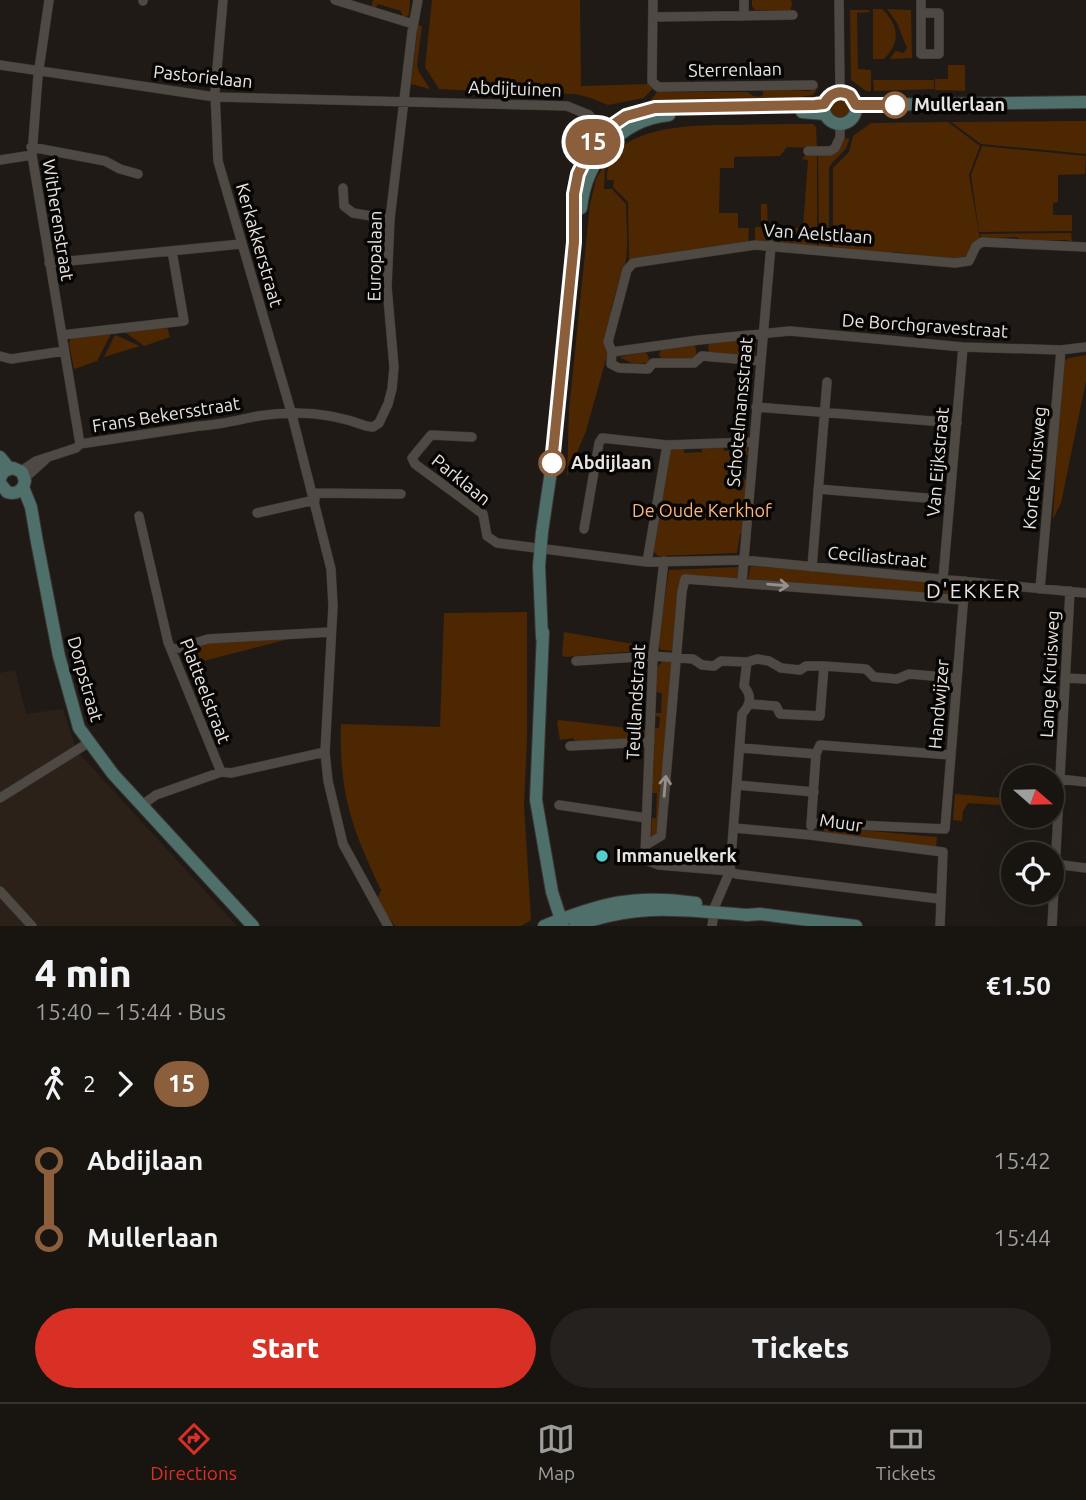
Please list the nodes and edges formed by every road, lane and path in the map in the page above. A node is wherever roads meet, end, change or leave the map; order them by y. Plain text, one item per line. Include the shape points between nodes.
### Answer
1 (49, 0) edge
2 (223, 0) edge
3 (335, 0) edge
4 (418, 0) edge
5 (653, 0) edge
6 (744, 0) edge
7 (839, 0) edge
8 (921, 0) edge
9 (921, 13) junction
10 (793, 15) dead end
11 (744, 16) junction
12 (653, 17) junction
13 (413, 24) junction
14 (0, 65) edge
15 (38, 71) junction
16 (813, 85) dead end
17 (840, 92) junction
18 (215, 97) junction
19 (404, 102) junction
20 (1086, 102) edge
21 (856, 108) junction
22 (825, 109) junction
23 (1086, 109) edge
24 (840, 124) junction
25 (609, 135) junction
26 (32, 151) junction
27 (808, 151) dead end
28 (0, 160) edge
29 (138, 174) dead end
30 (343, 188) dead end
31 (390, 219) junction
32 (241, 244) junction
33 (771, 245) junction
34 (1086, 247) edge
35 (172, 251) junction
36 (49, 263) junction
37 (762, 333) junction
38 (62, 335) junction
39 (699, 340) junction
40 (652, 346) junction
41 (963, 347) junction
42 (1086, 347) edge
43 (1061, 351) junction
44 (64, 352) junction
45 (612, 352) junction
46 (0, 356) edge
47 (702, 356) junction
48 (760, 361) junction
49 (653, 363) junction
50 (827, 382) dead end
51 (756, 407) junction
52 (825, 413) junction
53 (292, 415) junction
54 (957, 423) junction
55 (472, 437) dead end
56 (753, 442) junction
57 (80, 444) junction
58 (667, 445) junction
59 (0, 457) edge
60 (8, 481) edge
61 (818, 489) junction
62 (401, 494) dead end
63 (314, 496) junction
64 (950, 500) junction
65 (257, 513) dead end
66 (139, 516) dead end
67 (584, 528) dead end
68 (545, 549) junction
69 (743, 560) junction
70 (664, 561) junction
71 (648, 562) junction
72 (812, 567) junction
73 (685, 579) joint
74 (943, 579) junction
75 (965, 581) junction
76 (742, 582) junction
77 (1041, 589) junction
78 (1070, 591) junction
79 (1086, 593) edge
80 (964, 600) junction
81 (331, 632) junction
82 (172, 650) junction
83 (653, 656) junction
84 (676, 657) junction
85 (576, 661) dead end
86 (747, 662) junction
87 (829, 666) junction
88 (957, 678) junction
89 (1065, 678) junction
90 (1086, 679) edge
91 (749, 704) junction
92 (650, 742) junction
93 (88, 743) junction
94 (570, 746) dead end
95 (741, 748) junction
96 (326, 752) junction
97 (816, 754) junction
98 (951, 755) junction
99 (1060, 765) edge
100 (221, 772) junction
101 (1064, 780) edge
102 (1086, 782) edge
103 (737, 785) junction
104 (814, 792) junction
105 (0, 798) edge
106 (142, 805) junction
107 (559, 805) dead end
108 (646, 818) junction
109 (811, 823) junction
110 (734, 828) junction
111 (810, 835) junction
112 (646, 845) junction
113 (1064, 865) edge
114 (1086, 868) edge
115 (730, 871) junction
116 (0, 891) edge
117 (940, 899) junction
118 (1053, 905) edge
119 (714, 909) junction
120 (568, 923) edge
121 (32, 926) edge
122 (253, 926) edge
123 (388, 926) edge
124 (544, 926) edge
125 (712, 926) edge
126 (856, 926) edge
127 (940, 926) edge
128 (1052, 926) edge

1 - 15 street, Witherenstraat
2 - 18 street, Kerkakkerstraat
3 - 13 street
4 - 13 street, Europalaan
5 - 12 street
6 - 11 street
7 - 17 street
8 - 9 street
9 - 9 street via 921,54 939,54 939,13
10 - 11 street
11 - 12 street
12 - 16 street, Sterrenlaan via 652,81 658,87
13 - 19 street, Europalaan
14 - 15 street, Pastorielaan
15 - 18 street, Pastorielaan
15 - 26 street, Witherenstraat
17 - 21 street via 850,95
17 - 22 street via 830,95
18 - 19 street, Pastorielaan
18 - 32 street, Kerkakkerstraat via 218,161
19 - 25 street, Abdijtuinen via 566,106 583,111
19 - 31 street, Europalaan
20 - 21 street
21 - 23 street
21 - 24 street via 850,121
22 - 24 street via 830,121
22 - 25 street, Sterrenlaan via 655,108 626,116
24 - 27 street via 835,148
25 - 68 street via 594,141 574,194 574,242 552,464 554,489
26 - 28 street
26 - 29 street via 105,161
26 - 36 street, Witherenstraat
30 - 31 street via 344,206 354,213
31 - 53 street, Europalaan via 387,287 394,367 382,417 373,427 326,414
32 - 35 street
32 - 53 street, Kerkakkerstraat
33 - 34 street, Van Aelstlaan via 955,262 969,261 982,242
33 - 37 street, Schotelmansstraat
33 - 45 street, Van Aelstlaan via 629,265 608,342
35 - 36 street
35 - 38 street via 184,321
36 - 38 street, Witherenstraat
37 - 39 street, De Borchgravestraat
37 - 41 street, De Borchgravestraat via 790,331
37 - 48 street, Schotelmansstraat
38 - 44 street, Witherenstraat
39 - 40 street, De Borchgravestraat
39 - 47 street
40 - 45 street, De Borchgravestraat
40 - 49 street
41 - 43 street, De Borchgravestraat
41 - 54 street, Van Eijkstraat
42 - 43 street, De Borchgravestraat
43 - 77 street, Korte Kruisweg
44 - 46 street via 11,359
44 - 57 street, Witherenstraat
45 - 49 street via 611,364 619,368 648,369
47 - 48 street
47 - 49 street via 694,363
48 - 51 street, Schotelmansstraat
50 - 52 street
51 - 52 street
51 - 56 street, Schotelmansstraat
52 - 54 street
52 - 61 street
53 - 57 street, Frans Bekersstraat via 255,416
53 - 63 street, Kerkakkerstraat
54 - 64 street, Van Eijkstraat
55 - 68 street, Parklaan via 431,435 412,458 483,514 492,541
56 - 58 street
56 - 69 street, Schotelmansstraat
57 - 60 street, Frans Bekersstraat
58 - 67 street via 602,438
58 - 71 street
59 - 60 street, Dorpstraat
60 - 93 street, Dorpstraat via 37,542 65,683
61 - 64 street
61 - 72 street
62 - 63 street
63 - 65 street
63 - 81 street, Kerkakkerstraat via 331,569
64 - 74 street, Van Eijkstraat
66 - 82 street, Platteelstraat
68 - 71 street, Ceciliastraat
68 - 120 street via 547,608 536,800 544,856
69 - 70 street, Ceciliastraat
69 - 72 street, Ceciliastraat
69 - 76 street, Schotelmansstraat
70 - 71 street, Ceciliastraat
70 - 83 street, Teullandstraat
72 - 74 street, Ceciliastraat
73 - 76 street, Ceciliastraat
73 - 84 street, Teullandstraat
74 - 75 street, Ceciliastraat
75 - 77 street, Ceciliastraat
75 - 80 street, Handwijzer
76 -> 80 street, Ceciliastraat
77 - 78 street, Ceciliastraat
78 - 79 street, Ceciliastraat
78 - 89 street, Lange Kruisweg
80 - 88 street, Handwijzer
81 - 82 street via 208,639
81 - 96 street, Kerkakkerstraat
82 - 100 street, Platteelstraat
83 - 84 street
83 - 85 street
83 - 92 street, Teullandstraat
84 - 86 street via 714,666 721,661
112 -> 84 street, Teullandstraat via 661,836
86 - 87 street via 763,660 800,670
86 - 91 street via 744,686 750,694
87 - 88 street via 866,669 874,677
87 - 91 street via 820,716 780,714 776,706
88 - 98 street, Handwijzer
89 - 90 street
89 - 99 street, Lange Kruisweg
91 - 95 street via 743,714
92 - 94 street
92 - 108 street, Teullandstraat
93 - 105 street
93 - 106 street, Dorpstraat
95 - 97 street
95 - 103 street
96 - 100 street via 231,774
96 - 123 street, Kerkakkerstraat via 343,844
97 - 98 street via 820,745
97 - 104 street
98 - 109 street, Handwijzer via 945,829
100 - 106 street via 156,795
101 - 102 street
103 - 104 street
103 - 110 street
104 - 109 street
106 - 122 street, Dorpstraat
107 - 108 street
108 - 112 street, Teullandstraat
109 - 111 street
110 - 111 street, Muur
110 - 115 street
111 - 117 street, Muur via 943,852
112 - 115 street, Teullandstraat via 648,861 659,865
113 - 114 street
115 - 117 street
115 - 119 street
116 - 121 street
117 - 127 street
118 - 128 street, Lange Kruisweg
119 - 120 street via 661,898 633,899 613,902
119 - 125 street
119 - 126 street
120 - 124 street

